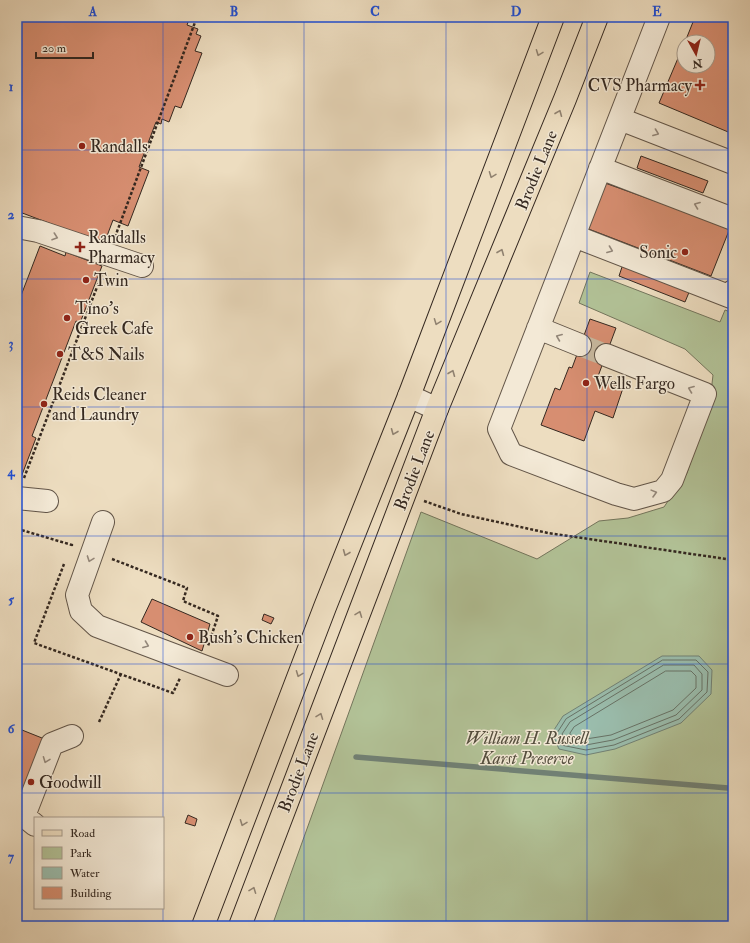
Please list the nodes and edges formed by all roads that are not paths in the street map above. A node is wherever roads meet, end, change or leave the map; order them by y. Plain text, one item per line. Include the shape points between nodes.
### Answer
1 (553, 17) edge
2 (597, 17) edge
3 (659, 17) edge
4 (620, 119) junction
5 (733, 163) edge
6 (600, 168) junction
7 (733, 219) edge
8 (17, 227) edge
9 (574, 236) junction
10 (142, 266) dead end
11 (733, 291) edge
12 (538, 328) junction
13 (580, 345) tunnel mouth
14 (606, 355) tunnel mouth
15 (409, 396) junction
16 (437, 409) junction
17 (17, 498) edge
18 (47, 501) dead end
19 (103, 522) dead end
20 (228, 675) dead end
21 (72, 736) dead end
22 (34, 824) edge
23 (203, 926) edge
24 (240, 926) edge

1 -> 15 main road, Brodie Lane
16 -> 2 main road, Brodie Lane
3 - 4 lane
4 -> 5 lane
4 - 6 lane
7 -> 6 lane
6 - 9 lane
8 -> 10 lane via 38,231
9 -> 11 lane via 731,296
9 - 12 lane
13 -> 12 lane
12 -> 14 lane via 499,429 511,454 634,499 663,491 672,480 705,394
15 - 16 lane
15 -> 23 main road, Brodie Lane
24 -> 16 main road, Brodie Lane
17 - 18 lane
19 -> 20 lane via 77,595 81,612 97,626
21 -> 22 lane via 52,744 24,816

